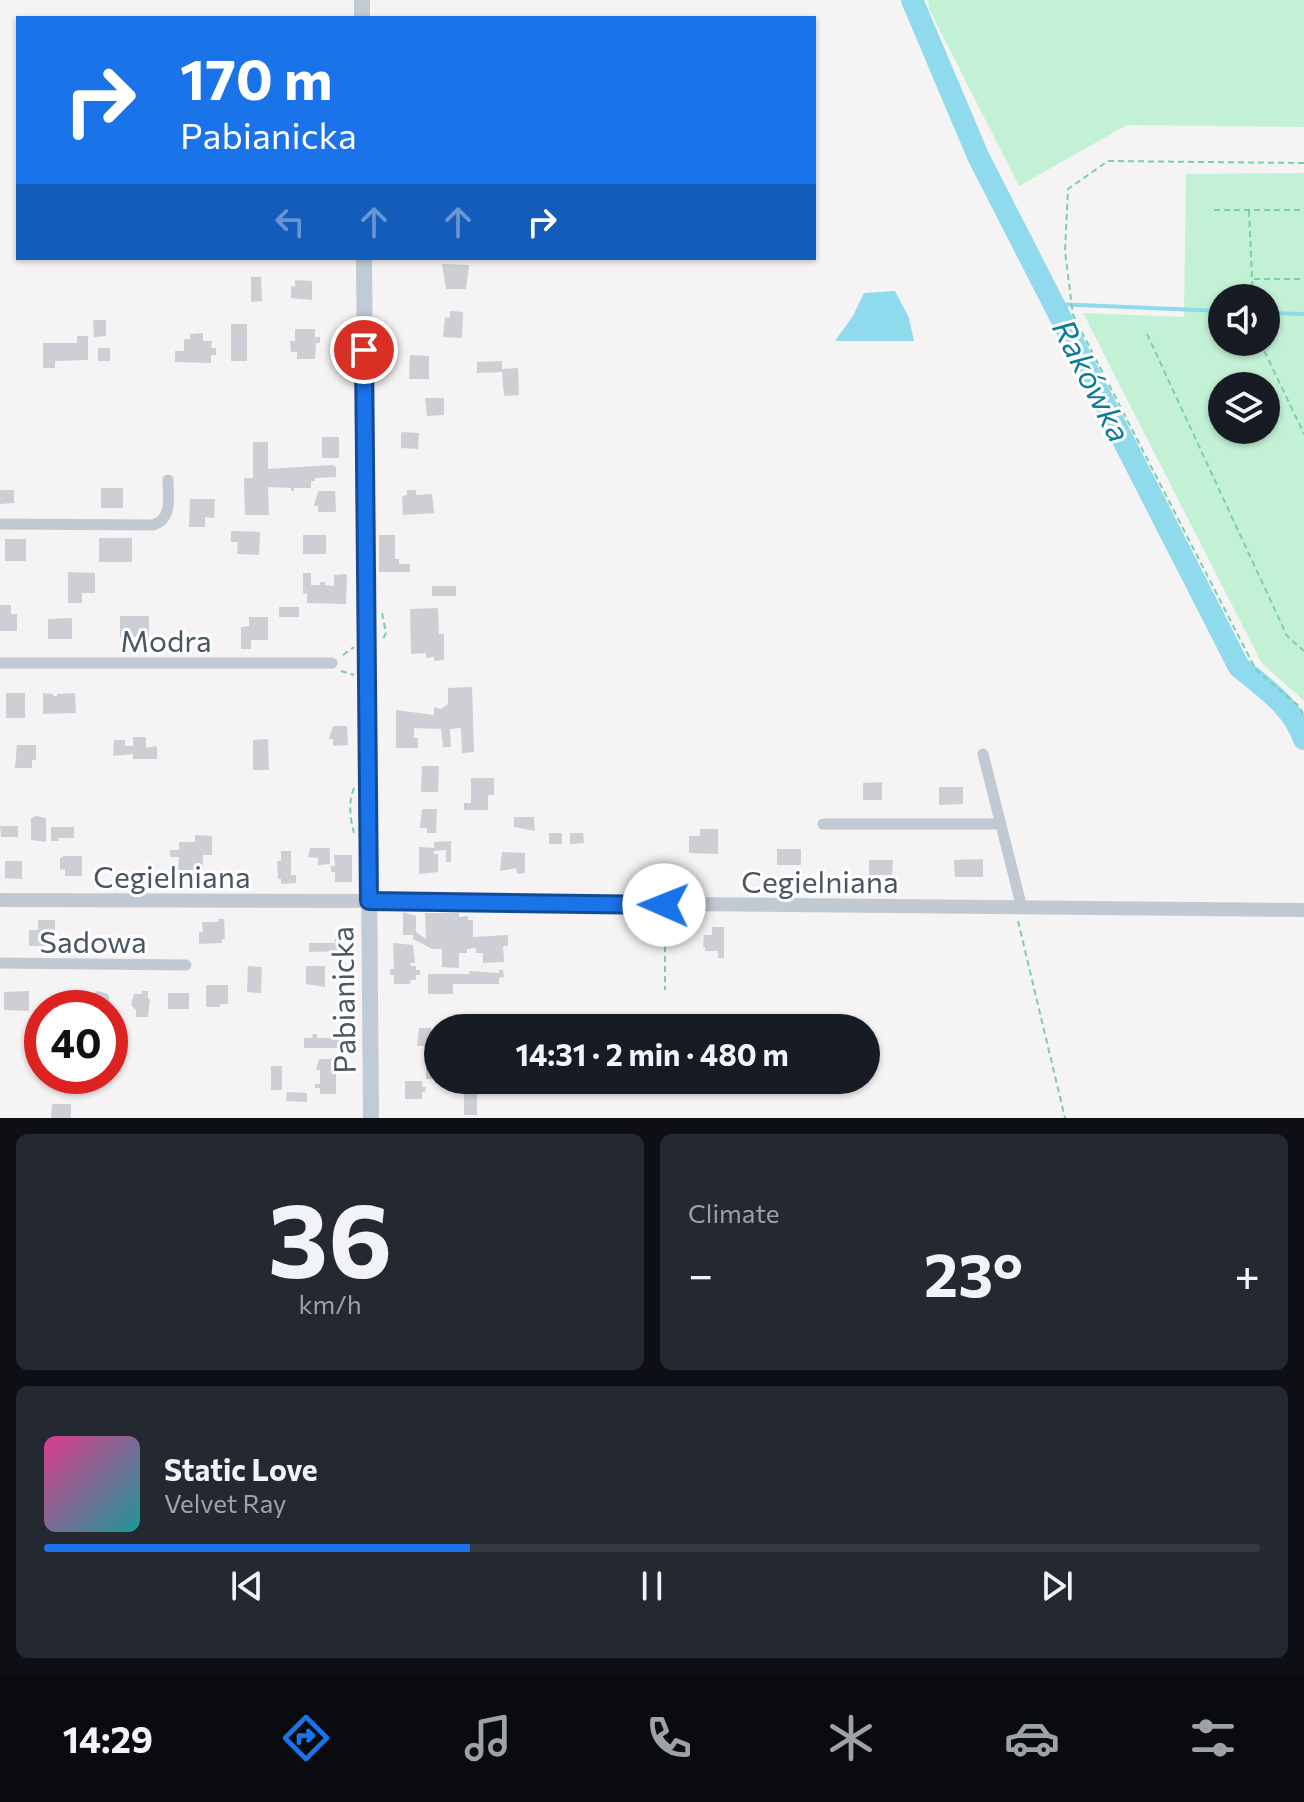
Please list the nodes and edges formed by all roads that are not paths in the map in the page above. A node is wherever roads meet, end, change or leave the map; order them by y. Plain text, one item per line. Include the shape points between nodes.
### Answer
1 (364, 260) edge
2 (168, 480) dead end
3 (0, 524) edge
4 (0, 663) edge
5 (332, 663) road end
6 (983, 754) dead end
7 (823, 824) dead end
8 (1001, 824) junction
9 (0, 900) edge
10 (369, 901) junction
11 (1018, 908) junction
12 (1304, 910) edge
13 (0, 963) edge
14 (186, 965) dead end
15 (371, 1118) edge

1 - 10 main road, Pabianicka
2 - 3 street via 167,517 153,525
4 - 5 street, Modra
6 - 8 street
7 - 8 street
8 - 11 street
9 - 10 street, Cegielniana
10 - 11 street, Cegielniana
10 - 15 main road, Pabianicka
11 - 12 street, Cegielniana
13 - 14 street, Sadowa

